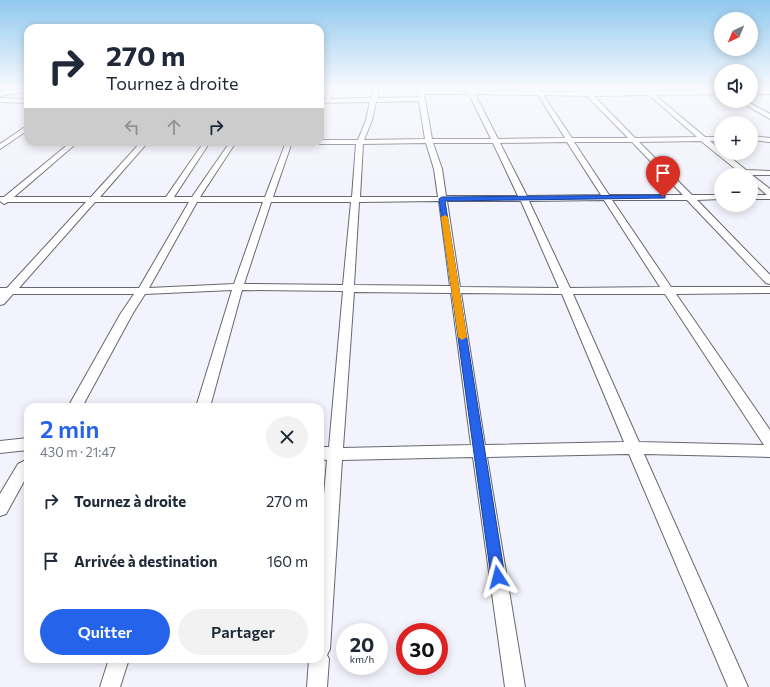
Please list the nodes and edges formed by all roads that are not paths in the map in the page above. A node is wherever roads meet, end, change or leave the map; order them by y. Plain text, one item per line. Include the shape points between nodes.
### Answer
1 (369, 120) edge
2 (426, 120) edge
3 (485, 120) edge
4 (557, 120) edge
5 (614, 120) edge
6 (681, 120) edge
7 (24, 130) edge
8 (758, 138) edge
9 (0, 139) edge
10 (11, 139) junction
11 (22, 139) dead end
12 (714, 139) edge
13 (570, 140) junction
14 (633, 140) junction
15 (704, 140) junction
16 (770, 140) edge
17 (429, 141) junction
18 (495, 141) junction
19 (324, 142) edge
20 (360, 142) junction
21 (70, 146) edge
22 (141, 146) edge
23 (204, 146) edge
24 (230, 146) edge
25 (288, 146) edge
26 (0, 147) edge
27 (739, 168) edge
28 (770, 173) edge
29 (758, 174) edge
30 (758, 184) edge
31 (770, 193) edge
32 (770, 196) edge
33 (607, 197) junction
34 (689, 197) junction
35 (714, 197) edge
36 (758, 197) edge
37 (523, 198) junction
38 (91, 199) junction
39 (442, 199) junction
40 (168, 200) junction
41 (194, 200) junction
42 (268, 200) junction
43 (355, 200) junction
44 (2, 201) edge
45 (770, 281) edge
46 (238, 287) junction
47 (348, 288) junction
48 (455, 289) junction
49 (668, 290) junction
50 (770, 290) edge
51 (5, 291) edge
52 (142, 291) junction
53 (566, 291) junction
54 (0, 302) edge
55 (77, 403) edge
56 (204, 403) edge
57 (770, 442) edge
58 (24, 444) edge
59 (0, 447) edge
60 (635, 448) junction
61 (770, 451) edge
62 (479, 452) junction
63 (324, 453) edge
64 (336, 454) junction
65 (24, 468) edge
66 (0, 509) edge
67 (324, 600) edge
68 (118, 663) edge
69 (319, 663) edge
70 (110, 687) edge
71 (317, 687) edge
72 (515, 687) edge
73 (738, 687) edge

1 - 20 street
2 - 17 street
3 - 18 street
4 - 13 street
5 - 14 street
6 - 15 street
7 - 10 street
8 - 16 street
9 - 10 street
10 - 11 street
10 - 26 street
12 - 15 street
13 - 14 street
13 - 18 street
13 - 33 street
14 - 15 street
14 - 34 street
15 - 27 street
17 - 18 street
17 - 20 street
17 - 39 street via 438,169
18 - 37 street
19 - 20 street
20 - 43 street
21 - 44 street
22 - 38 street
23 - 40 street
24 - 41 street
25 - 42 street
28 - 29 street
30 - 31 street
32 - 36 street
33 - 34 street
33 - 37 street
33 - 49 street
34 - 35 street
34 - 45 street
37 - 39 street
37 - 53 street
38 - 40 street
38 - 44 street
38 - 51 street
39 - 43 street
39 - 48 street
40 - 41 street
41 - 42 street
41 - 52 street
42 - 43 street
42 - 46 street
43 - 47 street
46 - 47 street
46 - 52 street
46 - 56 street
47 - 48 street
47 - 64 street
48 - 53 street
48 - 62 street
49 - 50 street
49 - 53 street
49 - 57 street
51 - 52 street
51 - 54 street
52 - 55 street
53 - 60 street
58 - 59 street
60 - 61 street
60 - 62 street
60 - 73 street
62 - 64 street
62 - 72 street
63 - 64 street
64 - 67 street
65 - 66 street
68 - 70 street
69 - 71 street

